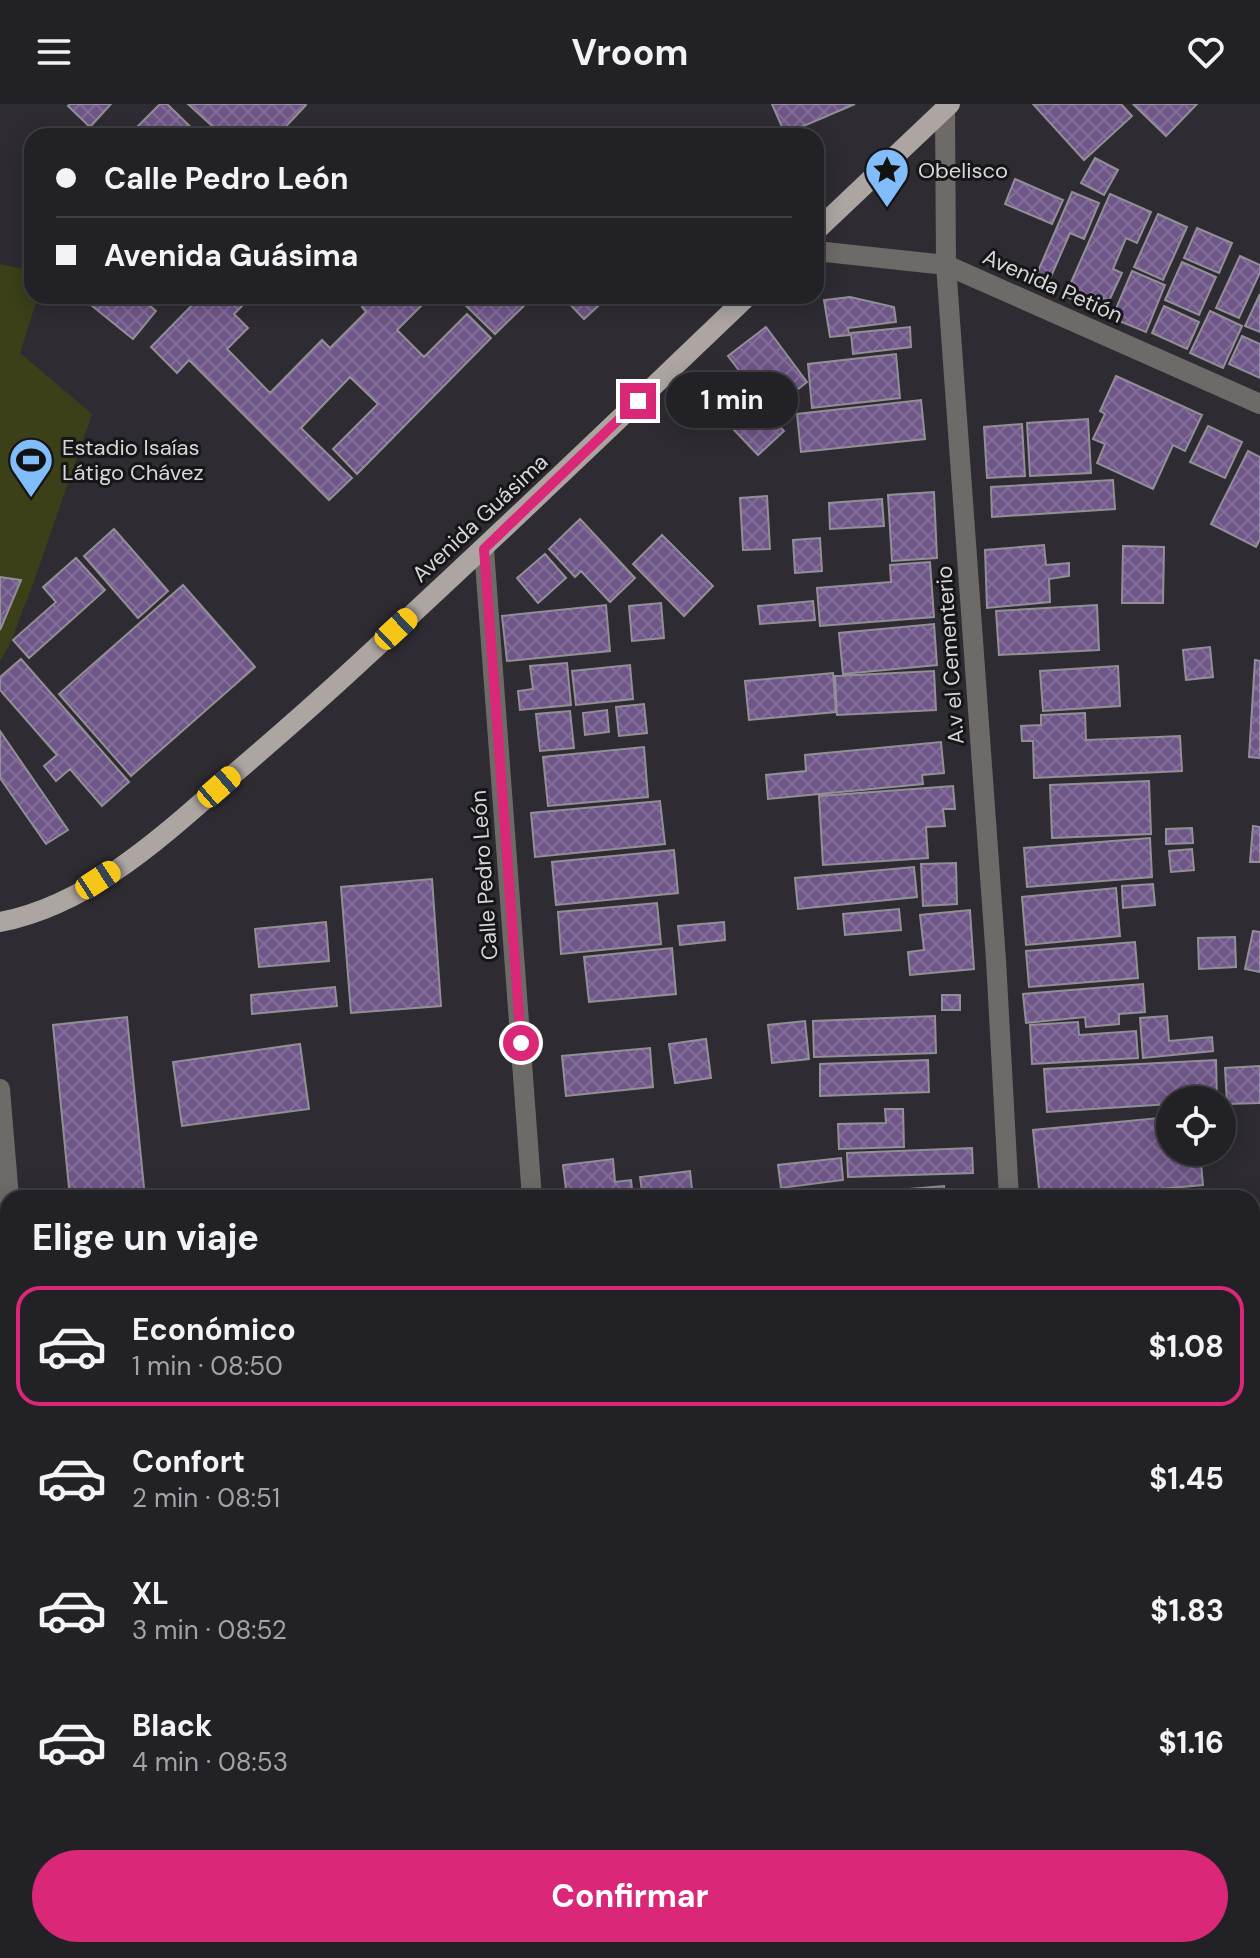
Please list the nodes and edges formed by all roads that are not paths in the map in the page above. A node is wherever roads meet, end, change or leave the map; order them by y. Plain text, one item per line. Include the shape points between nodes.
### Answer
1 (948, 107) edge
2 (824, 223) edge
3 (824, 252) edge
4 (946, 265) junction
5 (740, 304) edge
6 (1260, 404) edge
7 (484, 549) junction
8 (0, 922) edge
9 (0, 1089) edge
10 (8, 1190) edge
11 (531, 1190) edge
12 (1009, 1190) edge

1 - 2 main road
1 - 4 street, A.v el Cementerio
3 - 4 street, Avenida Petión
4 - 6 street, Avenida Petión
4 - 12 street, A.v el Cementerio
5 - 7 main road, Avenida Guásima
7 - 8 main road, Avenida Guásima via 151,846 71,897
7 - 11 street, Calle Pedro León
9 - 10 street

